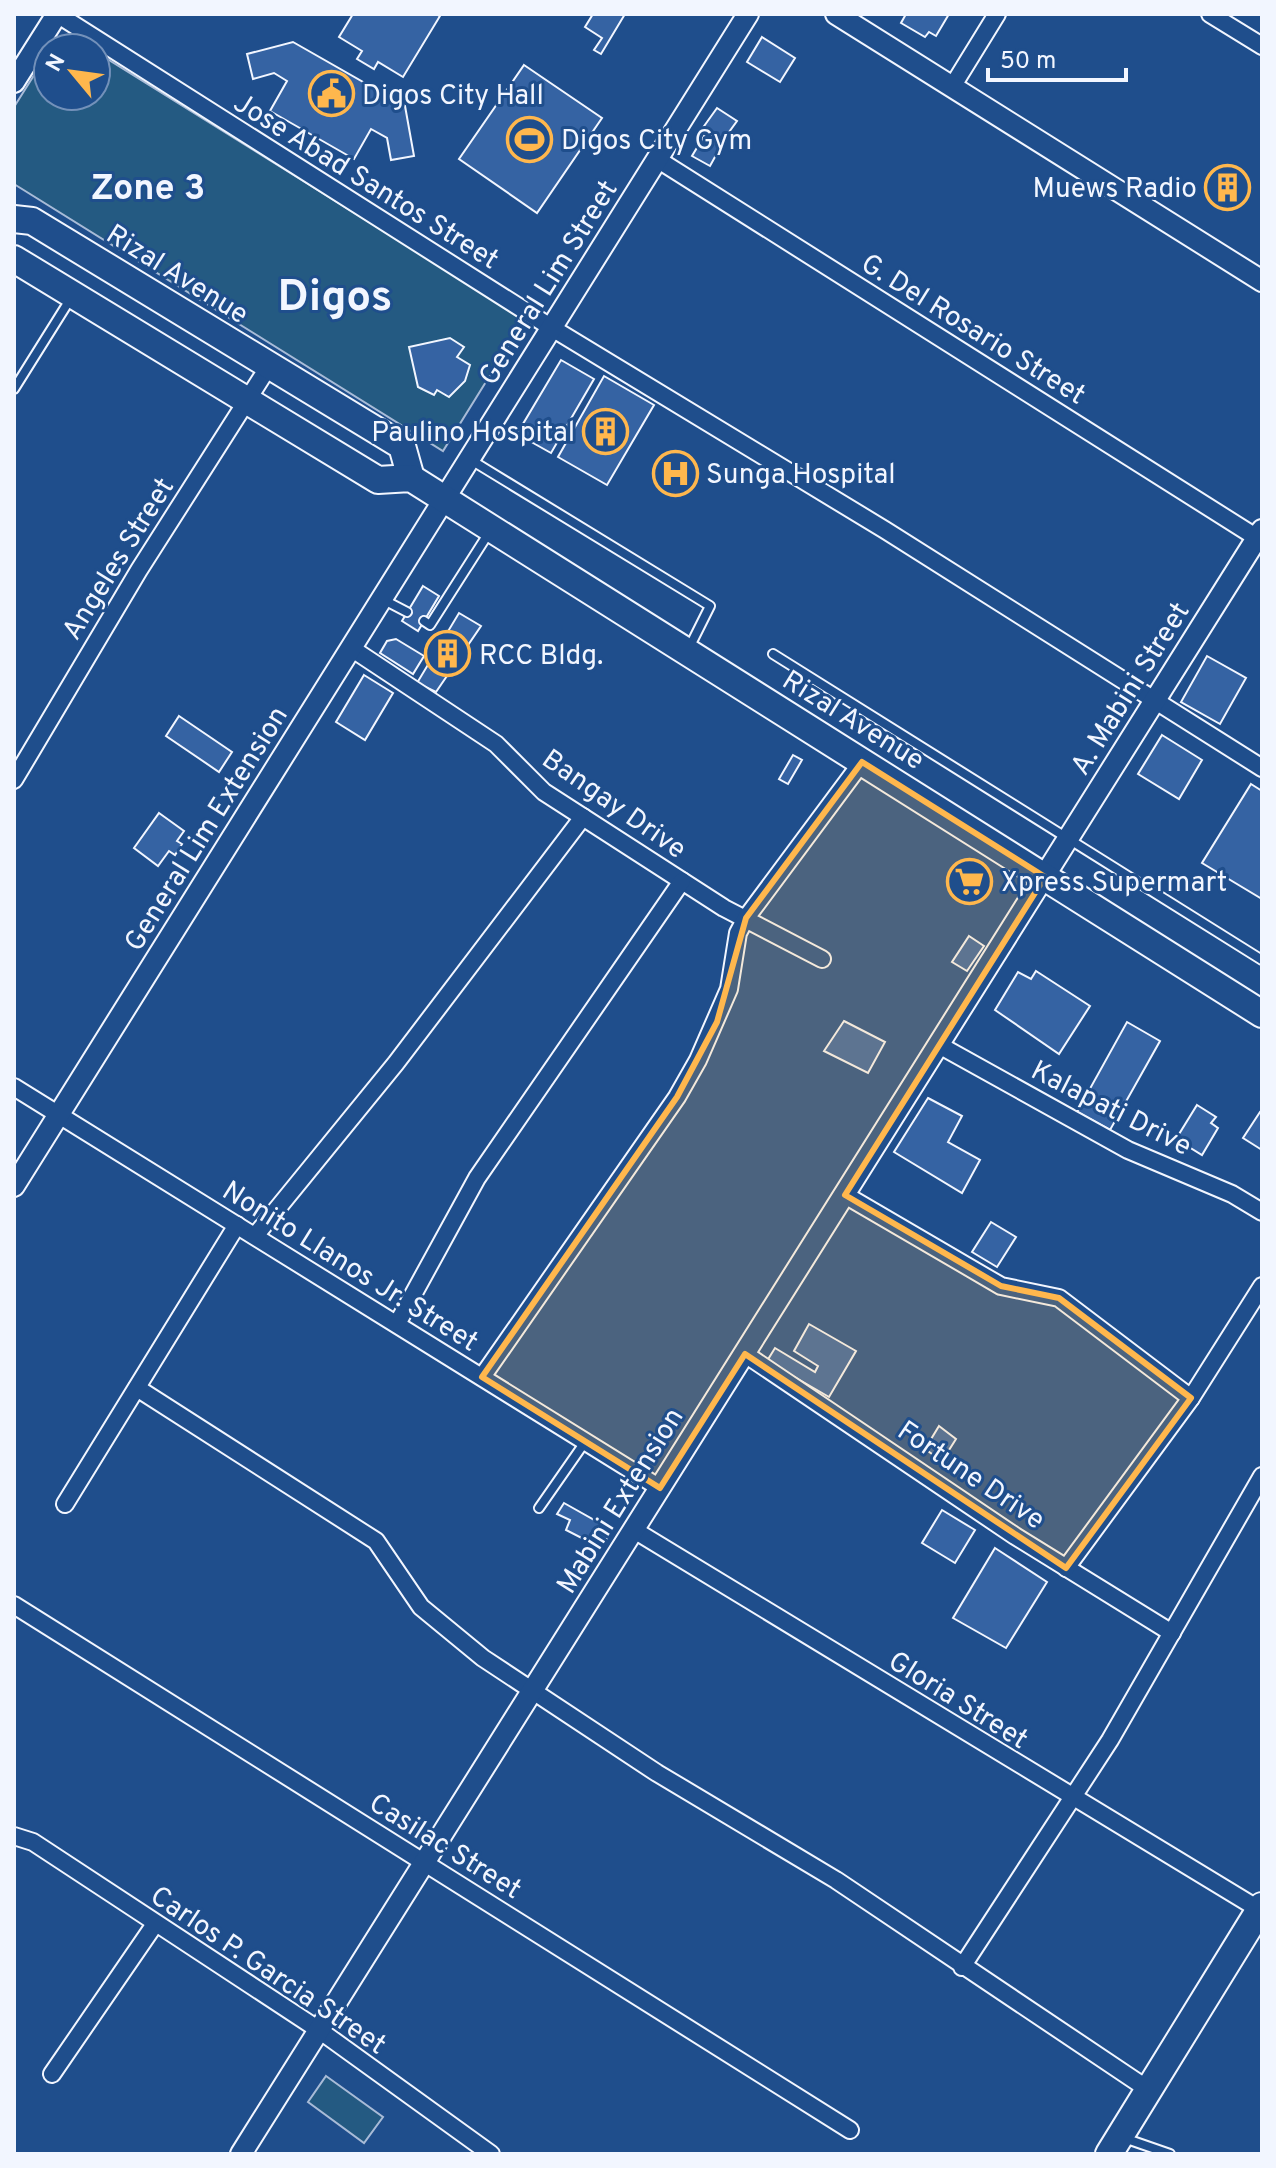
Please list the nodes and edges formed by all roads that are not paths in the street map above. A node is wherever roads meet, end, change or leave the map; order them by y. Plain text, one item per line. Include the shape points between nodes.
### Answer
1 (57, 14) edge
2 (748, 14) edge
3 (836, 14) edge
4 (997, 14) edge
5 (1210, 14) edge
6 (1262, 46) edge
7 (14, 82) edge
8 (952, 87) junction
9 (657, 159) junction
10 (14, 219) edge
11 (14, 259) edge
12 (1262, 281) edge
13 (71, 297) junction
14 (552, 328) junction
15 (208, 329) junction
16 (186, 365) junction
17 (269, 366) junction
18 (14, 389) edge
19 (246, 403) junction
20 (469, 459) junction
21 (411, 478) junction
22 (444, 499) junction
23 (492, 529) junction
24 (1260, 537) edge
25 (382, 598) junction
26 (407, 612) dead end
27 (424, 621) dead end
28 (351, 648) junction
29 (687, 652) junction
30 (773, 654) dead end
31 (1155, 700) junction
32 (862, 762) junction
33 (1262, 768) edge
34 (14, 780) edge
35 (583, 817) junction
36 (1070, 837) junction
37 (1045, 877) junction
38 (682, 881) junction
39 (746, 918) junction
40 (822, 959) dead end
41 (1262, 960) edge
42 (1262, 1014) edge
43 (939, 1045) junction
44 (14, 1087) edge
45 (59, 1114) junction
46 (14, 1186) edge
47 (845, 1195) junction
48 (1262, 1212) edge
49 (237, 1225) junction
50 (255, 1236) junction
51 (1262, 1286) edge
52 (397, 1324) junction
53 (745, 1354) junction
54 (482, 1377) junction
55 (137, 1388) junction
56 (1191, 1398) junction
57 (586, 1441) junction
58 (1262, 1476) edge
59 (660, 1488) junction
60 (65, 1504) dead end
61 (539, 1508) dead end
62 (634, 1530) junction
63 (1066, 1568) junction
64 (14, 1605) edge
65 (1172, 1633) junction
66 (532, 1691) junction
67 (1070, 1798) junction
68 (14, 1836) edge
69 (425, 1863) junction
70 (1261, 1908) edge
71 (155, 1924) junction
72 (962, 1967) junction
73 (319, 2030) junction
74 (52, 2074) dead end
75 (1149, 2090) junction
76 (850, 2130) dead end
77 (1115, 2145) edge
78 (489, 2153) edge
79 (241, 2154) edge
80 (1170, 2154) edge

1 - 7 street
1 - 14 street, Jose Abad Santos Street
2 - 9 street, General Lim Street
3 - 8 street
4 - 8 street
5 - 6 street
8 - 12 street
9 - 14 street, General Lim Street
9 - 24 street, G. Del Rosario Street
10 - 15 main road, Rizal Avenue via 32,221
11 - 13 main road
13 - 16 main road
13 - 18 lane
14 - 20 street, General Lim Street
14 - 31 street, Jose Abad Santos Street
15 - 16 main road
15 - 17 main road, Rizal Avenue
16 - 19 main road
17 - 19 street, Angeles Street
17 - 21 main road, Rizal Avenue via 402,446
19 - 21 main road via 378,480
19 - 34 street, Angeles Street
20 - 22 street, General Lim Street
20 - 29 lane via 710,606
21 - 22 main road, Rizal Avenue
22 - 23 main road, Rizal Avenue
22 - 25 street, General Lim Extension
23 - 27 lane via 430,625
23 - 29 main road, Rizal Avenue
24 - 31 street, A. Mabini Street
25 - 26 lane
25 - 28 street, General Lim Extension
28 - 35 street, Bangay Drive via 496,744 544,792
28 - 45 street, General Lim Extension
29 - 32 main road, Rizal Avenue
30 - 36 lane
31 - 33 street, Jose Abad Santos Street
31 - 36 street, A. Mabini Street
32 - 37 main road, Rizal Avenue
32 - 39 street
35 - 38 street, Bangay Drive
35 - 50 street via 396,1063
36 - 37 street, A. Mabini Street
36 - 41 lane
37 - 42 main road, Rizal Avenue
37 - 43 street, Mabini Extension
38 - 39 street, Bangay Drive
38 - 52 street via 477,1178
39 - 40 street, Bangay Drive
39 - 54 street via 721,1011 691,1072
43 - 47 street, Mabini Extension
43 - 48 street, Kalapati Drive via 1128,1150
44 - 45 street, Nonito Llanos Jr. Street
45 - 46 street, General Lim Extension
45 - 49 street, Nonito Llanos Jr. Street
47 - 53 street, Mabini Extension
47 - 56 street via 1001,1286 1059,1298
49 - 50 street, Nonito Llanos Jr. Street
49 - 55 street
50 - 52 street, Nonito Llanos Jr. Street
51 - 56 street
52 - 54 street, Nonito Llanos Jr. Street
53 - 59 street, Mabini Extension
53 - 63 street, Fortune Drive
54 - 57 street, Nonito Llanos Jr. Street
55 - 60 street
55 - 66 street via 376,1541 421,1607
56 - 63 street
57 - 59 street, Nonito Llanos Jr. Street
57 - 61 lane
58 - 65 street
59 - 62 street, Mabini Extension
62 - 66 street, Mabini Extension
62 - 67 street, Gloria Street
63 - 65 street, Fortune Drive
64 - 69 street, Casilac Street
65 - 67 street
66 - 69 street, Mabini Extension
66 - 72 street via 701,1801 836,1880
67 - 70 street, Gloria Street
67 - 72 street
68 - 71 street, Carlos P. Garcia Street via 33,1842
69 - 73 street, Mabini Extension
69 - 76 street, Casilac Street
70 - 75 main road
71 - 73 street, Carlos P. Garcia Street
71 - 74 street
72 - 75 street
73 - 78 street, Carlos P. Garcia Street
73 - 79 street, Mabini Extension
75 - 77 main road
77 - 80 lane

